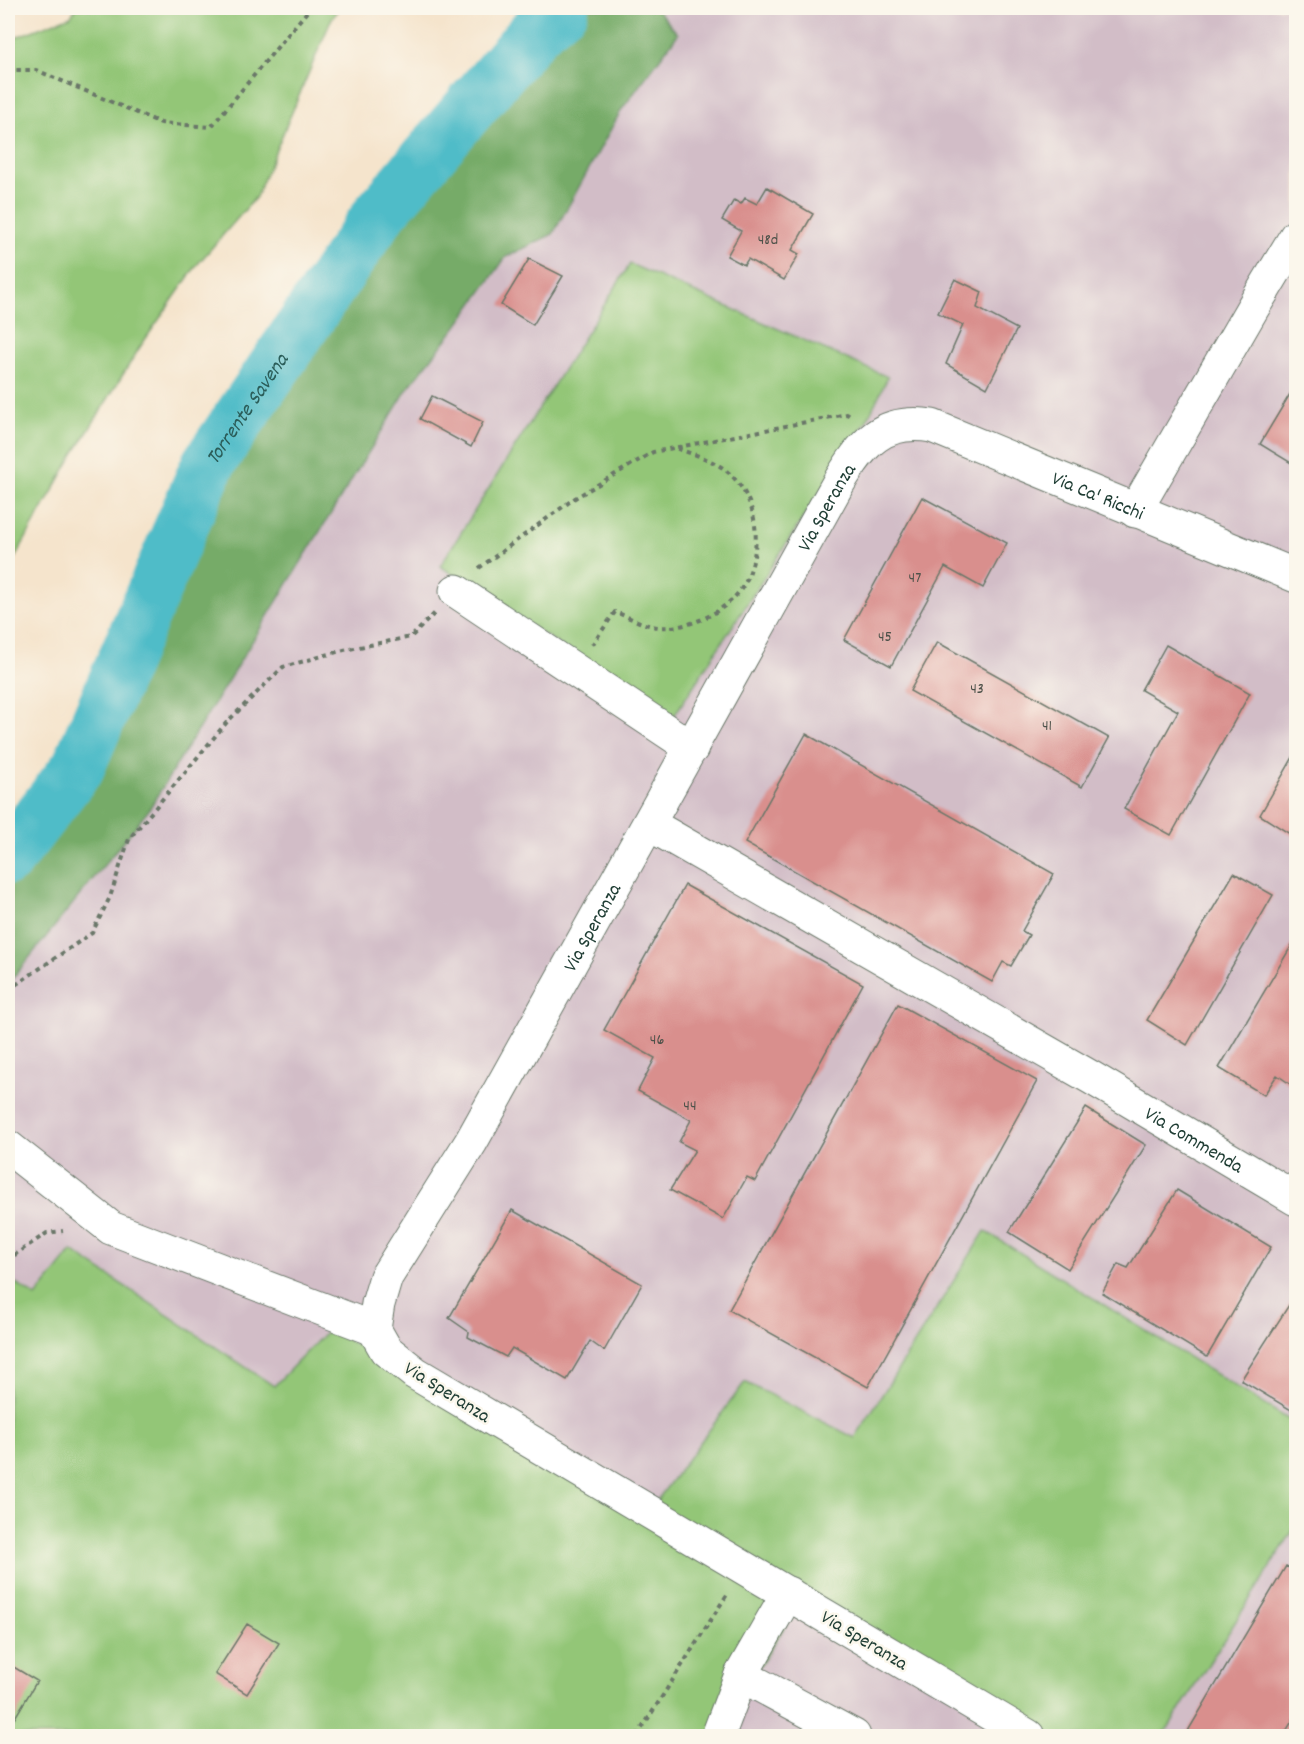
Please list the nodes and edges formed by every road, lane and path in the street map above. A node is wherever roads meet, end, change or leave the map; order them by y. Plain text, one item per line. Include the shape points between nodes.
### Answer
1 (310, 8) edge
2 (8, 72) edge
3 (1296, 236) edge
4 (898, 426) joint
5 (674, 448) dead end
6 (1135, 511) junction
7 (1296, 576) edge
8 (456, 591) dead end
9 (575, 671) junction
10 (692, 748) junction
11 (650, 824) junction
12 (129, 839) dead end
13 (8, 990) edge
14 (8, 1147) edge
15 (1296, 1199) edge
16 (111, 1228) junction
17 (8, 1262) edge
18 (374, 1329) junction
19 (744, 1568) junction
20 (788, 1593) junction
21 (741, 1676) junction
22 (1016, 1734) edge
23 (637, 1737) edge
24 (718, 1737) edge
25 (854, 1737) edge

1 - 2 path via 211,127 161,123 36,70
3 - 6 street
4 - 6 street, Via Ca' Ricchi via 919,424 942,430
4 - 10 street, Via Speranza via 875,435 856,454
5 - 9 path via 715,462 744,489 753,508 755,531 754,557 746,580 732,599 711,615 682,626 657,627 615,612
6 - 7 street, Via Ca' Ricchi
8 - 9 street
9 - 10 street
10 - 11 street, Via Speranza
11 - 15 street, Via Commenda
11 - 18 street, Via Speranza via 471,1142 386,1277
12 - 13 path via 110,897 92,933
14 - 16 street
16 - 17 path via 47,1233
16 - 18 street
18 - 19 street, Via Speranza via 386,1350 415,1373
19 - 20 street, Via Speranza
19 - 23 path
20 - 21 street
20 - 22 street, Via Speranza
21 - 24 street
21 - 25 street

